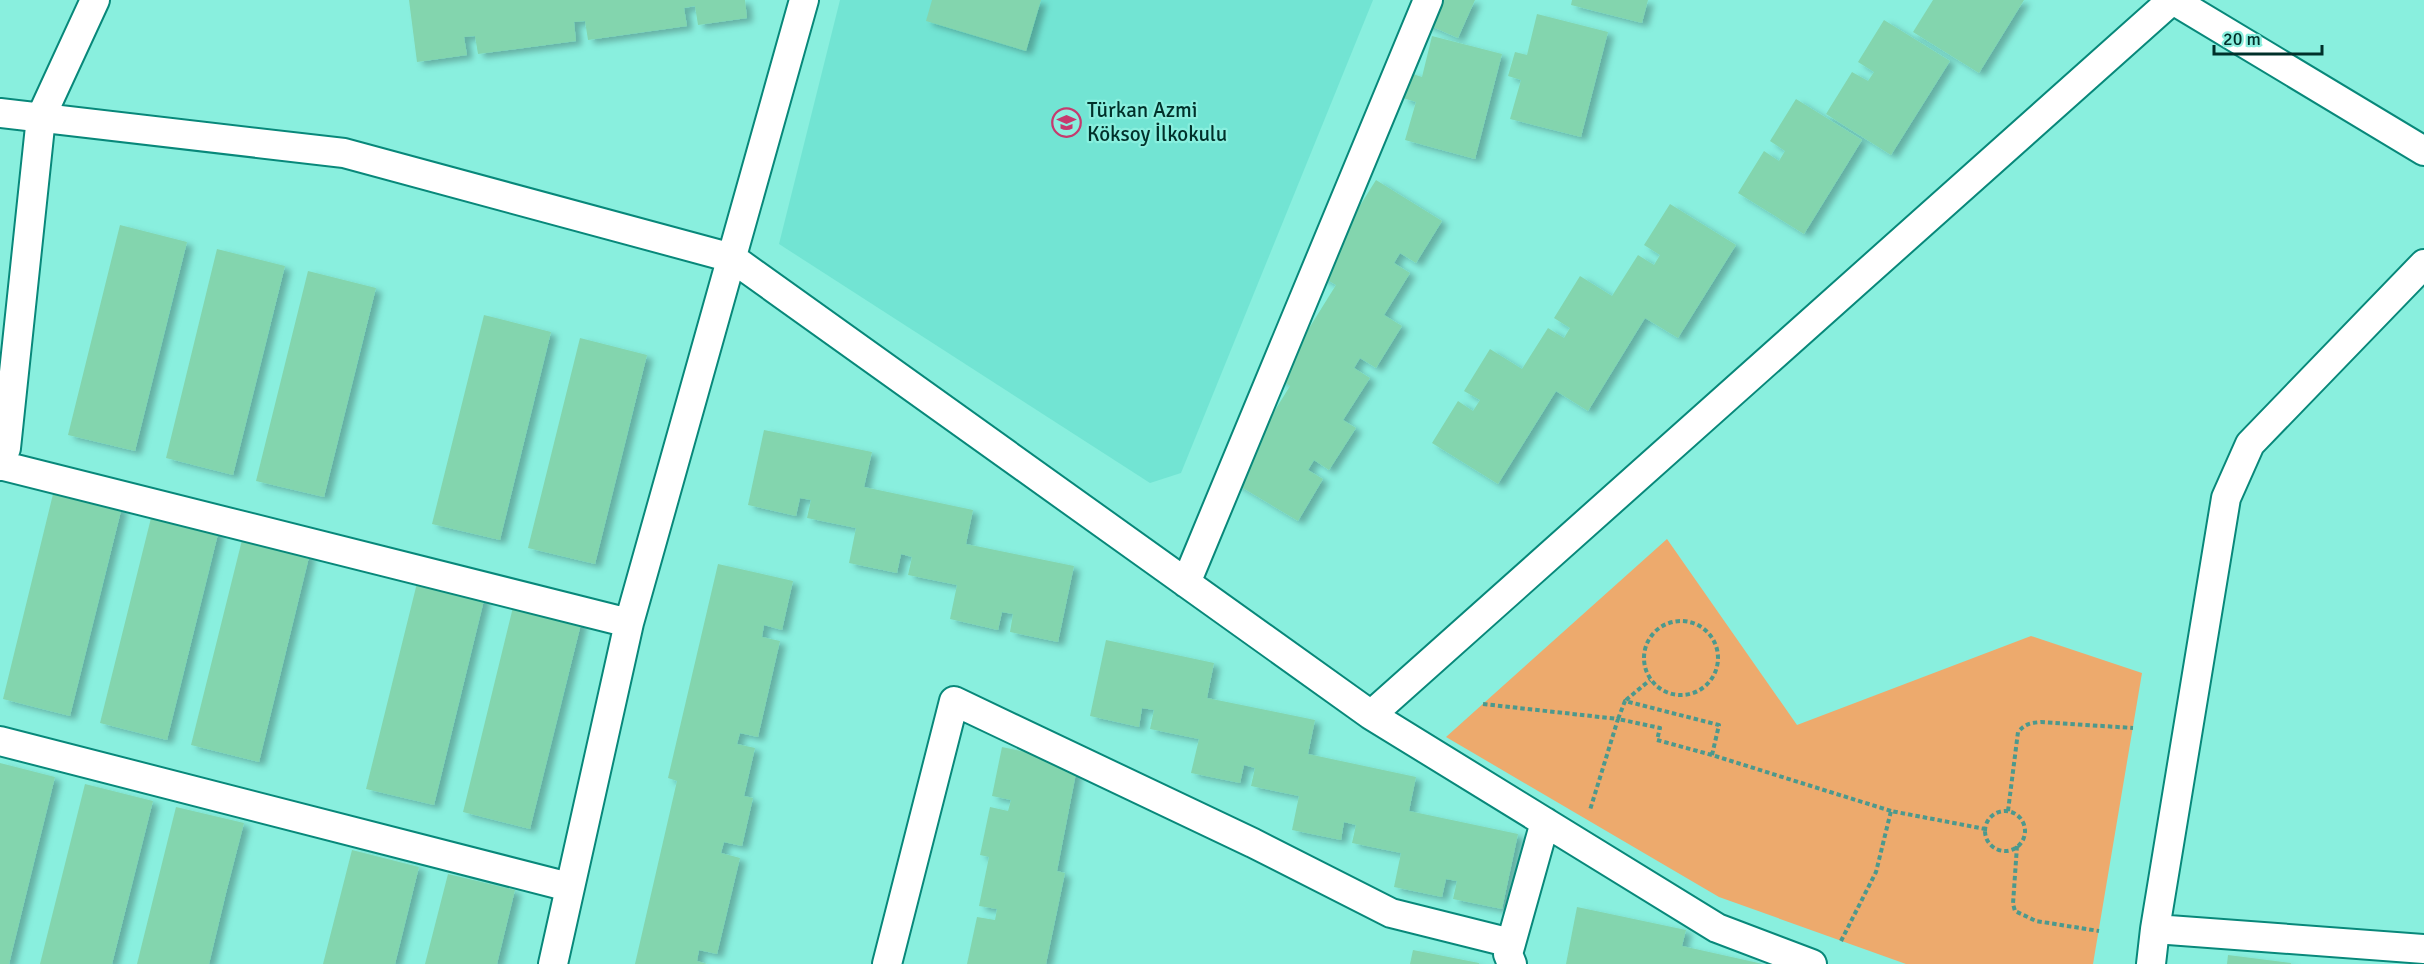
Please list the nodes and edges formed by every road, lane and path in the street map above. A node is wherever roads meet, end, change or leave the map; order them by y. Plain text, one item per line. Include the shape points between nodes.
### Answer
1 (95, 0) edge
2 (804, 0) edge
3 (1428, 0) edge
4 (2172, 0) edge
5 (0, 113) edge
6 (41, 117) junction
7 (2424, 151) edge
8 (732, 258) junction
9 (2424, 264) edge
10 (0, 465) edge
11 (1186, 583) junction
12 (629, 623) junction
13 (1650, 680) junction
14 (1625, 701) junction
15 (1483, 704) dead end
16 (1371, 715) junction
17 (1618, 719) junction
18 (2133, 728) dead end
19 (0, 741) edge
20 (1712, 754) junction
21 (1891, 811) junction
22 (2008, 811) junction
23 (1587, 820) dead end
24 (1545, 822) junction
25 (1986, 829) junction
26 (2018, 846) junction
27 (569, 887) junction
28 (2155, 929) junction
29 (2099, 931) dead end
30 (1841, 941) dead end
31 (2424, 948) edge
32 (1512, 953) edge
33 (553, 964) edge
34 (887, 964) edge
35 (1812, 964) edge
36 (2151, 964) edge

1 - 6 street
2 - 8 street
3 - 11 street
4 - 7 street
4 - 16 street
5 - 6 street
6 - 8 street via 344,153
6 - 10 street via 6,448
8 - 11 street
8 - 12 street
9 - 28 street via 2250,444 2226,498
10 - 12 street
11 - 16 street
12 - 27 street
13 - 13 path via 1659,689 1681,696 1704,688 1712,680 1719,657 1711,635 1690,622 1676,621 1653,632 1643,656
13 - 14 path
14 - 17 path
14 - 20 path via 1719,725
15 - 17 path
16 - 24 street
17 - 20 path via 1660,729 1657,740
17 - 23 path
18 - 22 path via 2041,722 2023,726 2018,732
19 - 27 street
20 - 21 path
21 - 25 path
21 - 30 path via 1876,872
22 - 25 path via 1990,817
22 - 26 path via 2020,817 2025,829
24 - 32 street
24 - 35 street via 1717,928
25 - 26 path via 1988,841 1999,850
26 - 29 path via 2015,911 2036,921
27 - 33 street
28 - 31 street
28 - 36 street
32 - 34 street via 1391,913 954,701

